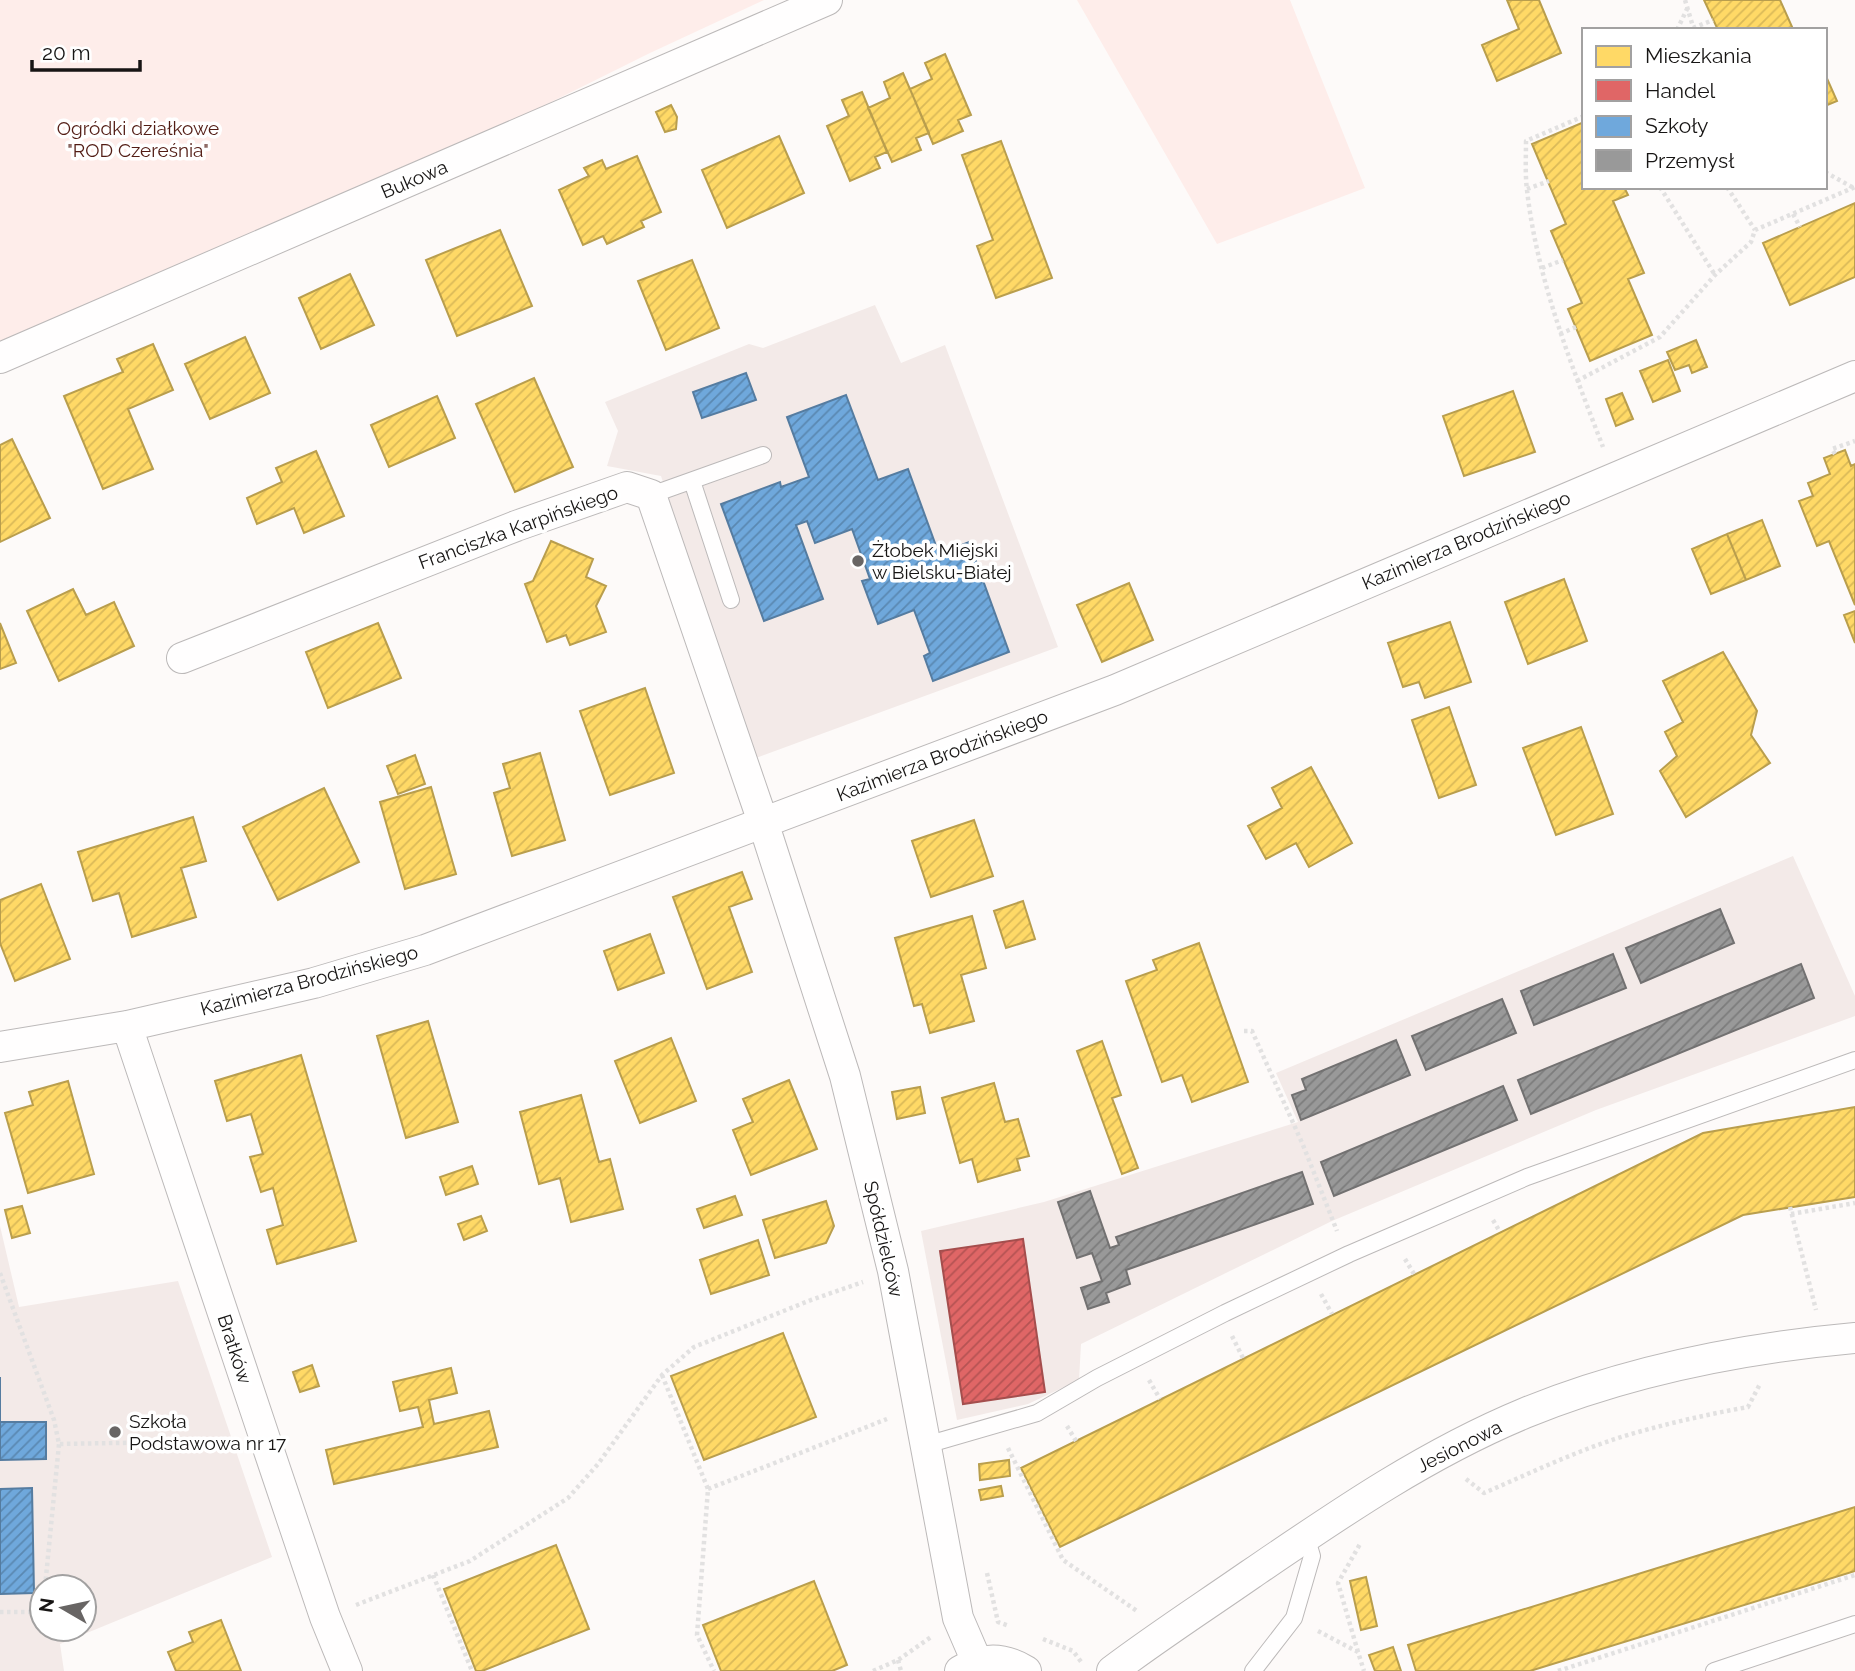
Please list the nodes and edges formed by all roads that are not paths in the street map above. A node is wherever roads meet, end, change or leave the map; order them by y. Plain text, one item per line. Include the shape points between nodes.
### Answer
1 (827, 0) edge
2 (0, 358) edge
3 (1855, 376) edge
4 (763, 455) dead end
5 (692, 481) junction
6 (651, 495) junction
7 (731, 600) dead end
8 (182, 658) dead end
9 (763, 822) junction
10 (127, 1026) junction
11 (0, 1047) edge
12 (1855, 1060) edge
13 (1855, 1338) edge
14 (926, 1445) junction
15 (1306, 1536) junction
16 (1855, 1624) edge
17 (969, 1666) edge
18 (1118, 1669) edge
19 (347, 1671) edge
20 (1026, 1671) edge
21 (1253, 1671) edge
22 (1714, 1671) edge

1 - 2 street, Bukowa
3 - 9 street, Kazimierza Brodzińskiego via 1115,690
4 - 5 lane
5 - 6 lane
5 - 7 lane
6 - 8 street, Franciszka Karpińskiego via 627,487
6 - 9 street
9 - 10 street, Kazimierza Brodzińskiego via 425,950 314,983
9 - 14 street, Spółdzielców via 845,1076 893,1271
10 - 11 street, Kazimierza Brodzińskiego
10 - 19 street, Bratków
12 - 14 lane via 1527,1177 1225,1312 1037,1413
13 - 15 street, Jesionowa via 1712,1357 1592,1389 1460,1443
14 - 17 street, Spółdzielców
15 - 18 street, Jesionowa
15 - 21 lane via 1312,1556 1294,1618
16 - 22 lane
17 - 20 street via 995,1659

